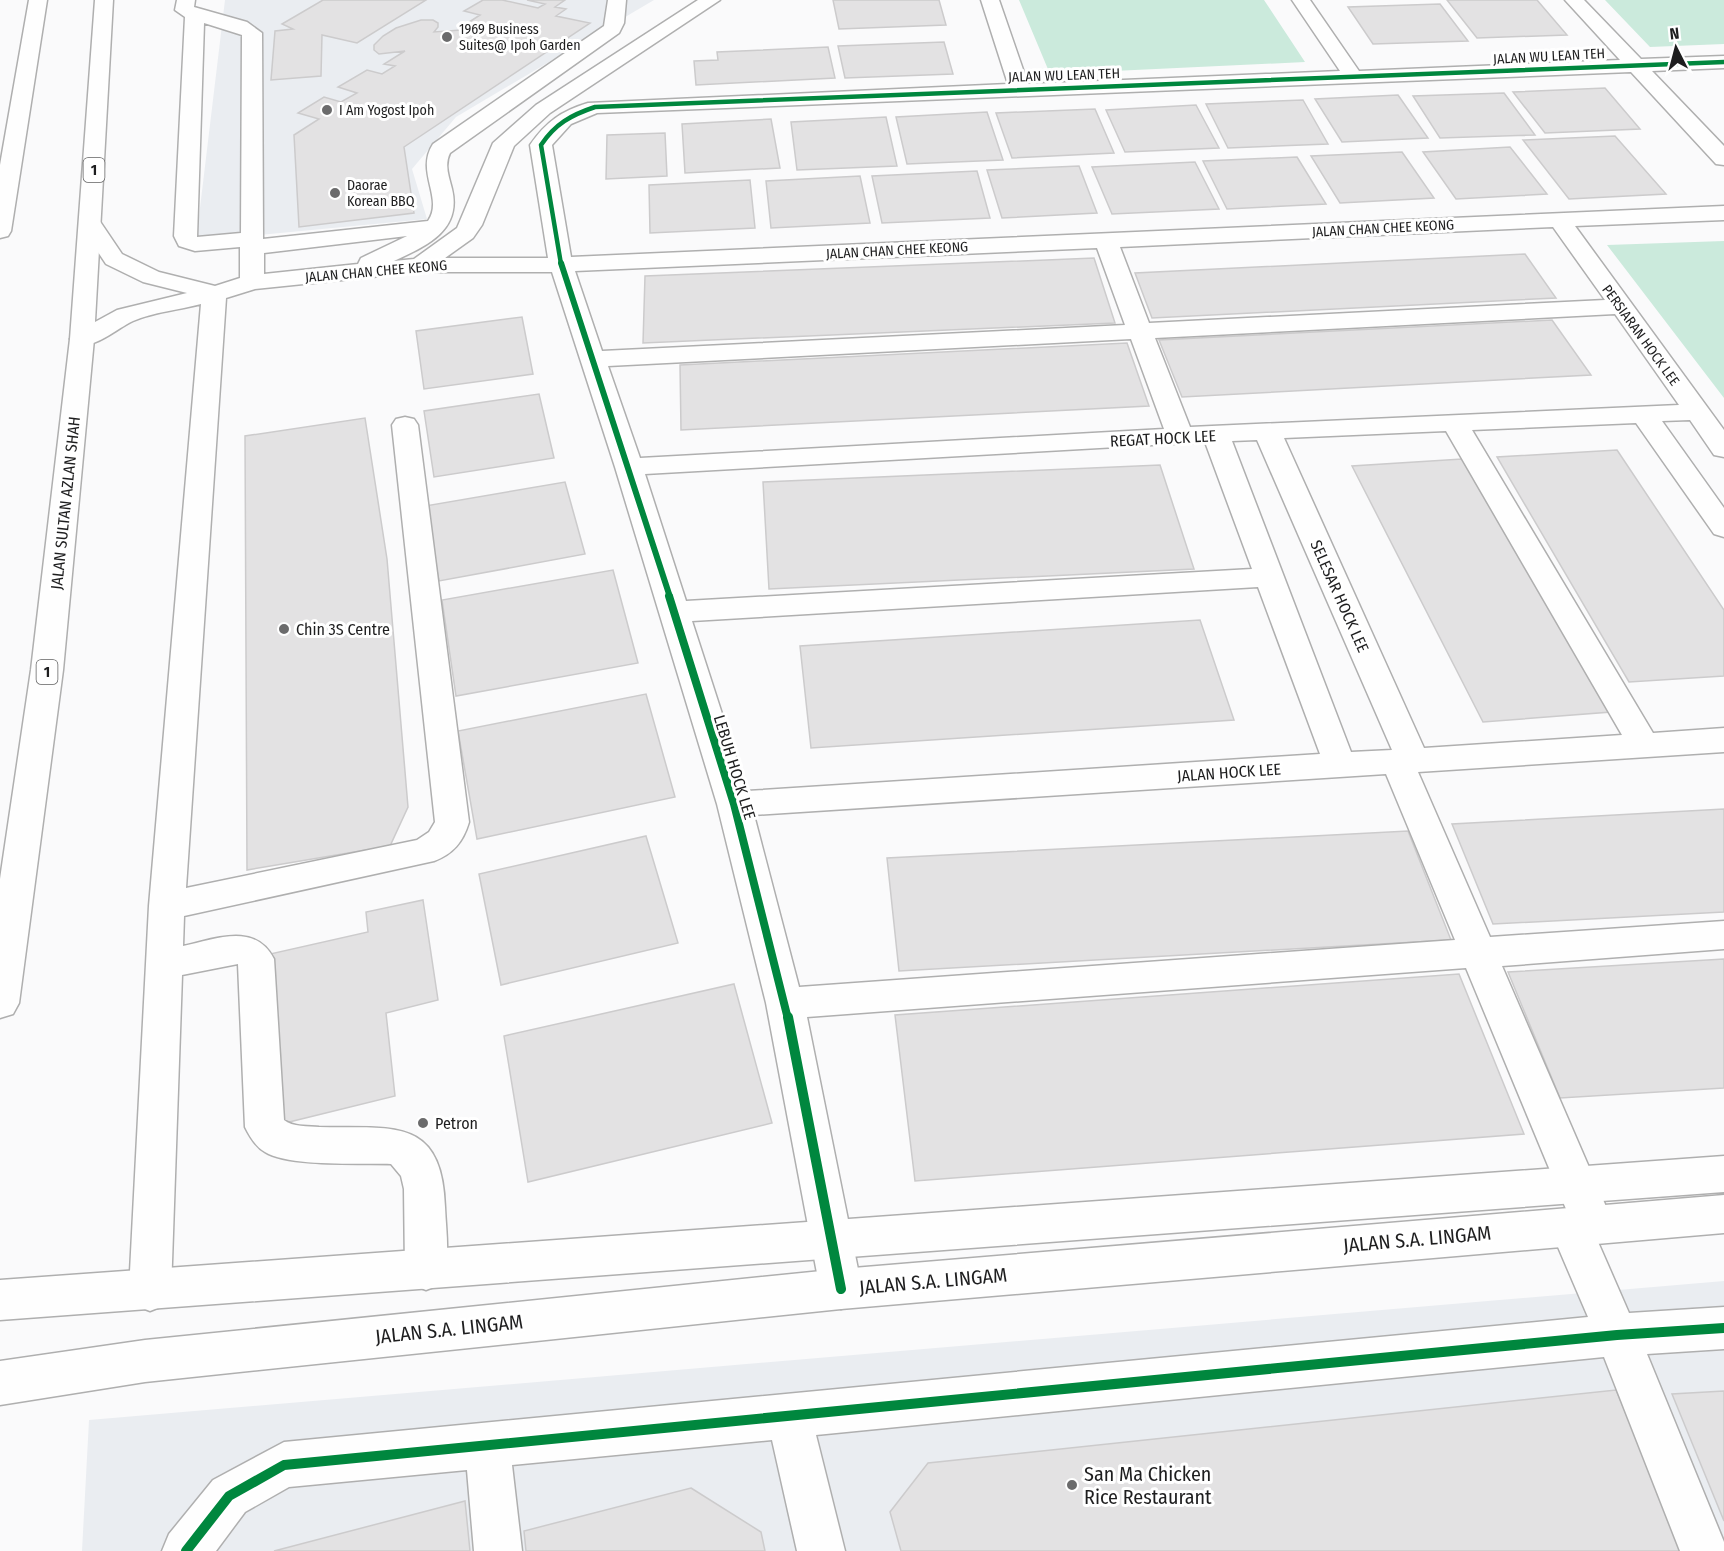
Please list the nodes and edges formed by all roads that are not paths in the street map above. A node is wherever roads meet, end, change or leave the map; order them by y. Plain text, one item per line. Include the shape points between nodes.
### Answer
1 (38, 0) edge
2 (104, 0) edge
3 (618, 0) edge
4 (711, 0) edge
5 (990, 0) edge
6 (1301, 0) edge
7 (1574, 0) edge
8 (190, 8) edge
9 (1724, 62) edge
10 (1635, 65) junction
11 (1354, 78) junction
12 (1020, 90) junction
13 (1724, 134) edge
14 (1701, 135) junction
15 (1724, 159) edge
16 (1724, 213) edge
17 (1559, 220) junction
18 (91, 225) junction
19 (434, 226) junction
20 (0, 231) edge
21 (1106, 241) junction
22 (252, 243) junction
23 (561, 265) junction
24 (420, 266) junction
25 (348, 273) junction
26 (252, 282) junction
27 (214, 294) junction
28 (1620, 307) junction
29 (1141, 332) junction
30 (82, 339) junction
31 (593, 359) junction
32 (1697, 412) junction
33 (1644, 414) junction
34 (1455, 423) junction
35 (405, 425) dead end
36 (1267, 431) junction
37 (1216, 435) junction
38 (1180, 437) junction
39 (1724, 449) edge
40 (629, 467) junction
41 (1724, 528) edge
42 (1270, 577) junction
43 (673, 612) junction
44 (1724, 740) edge
45 (1644, 745) junction
46 (1405, 761) junction
47 (1340, 765) junction
48 (734, 804) junction
49 (167, 906) junction
50 (1724, 935) edge
51 (1479, 953) junction
52 (165, 964) junction
53 (784, 1003) junction
54 (0, 1004) edge
55 (1724, 1174) edge
56 (1580, 1212) junction
57 (1724, 1214) edge
58 (833, 1239) junction
59 (426, 1270) junction
60 (841, 1289) junction
61 (150, 1291) junction
62 (0, 1300) edge
63 (1724, 1328) edge
64 (1617, 1335) junction
65 (0, 1383) edge
66 (789, 1415) junction
67 (487, 1445) junction
68 (186, 1551) edge
69 (498, 1551) edge
70 (821, 1551) edge
71 (1704, 1551) edge

1 - 20 street
2 - 18 street, JALAN SULTAN AZLAN SHAH / 1
3 - 19 street via 612,29 437,153 443,205 441,218
4 - 24 street via 543,109 504,143 471,225
5 - 12 street
6 - 11 street
7 - 10 street
8 - 22 street via 252,31
8 - 22 street via 185,236 195,244
9 - 10 street, JALAN WU LEAN TEH
10 - 11 street, JALAN WU LEAN TEH
10 - 14 street
11 - 12 street, JALAN WU LEAN TEH
12 - 23 street, JALAN WU LEAN TEH via 595,107 570,115 552,127 541,145
13 - 14 street
14 - 15 street
16 - 17 street, JALAN CHAN CHEE KEONG
17 - 21 street, JALAN CHAN CHEE KEONG
17 - 28 street, PERSIARAN HOCK LEE
18 - 27 street via 114,259 151,277
18 - 30 street, JALAN SULTAN AZLAN SHAH / 1
19 - 22 street
19 - 25 street via 400,249
21 - 23 street, JALAN CHAN CHEE KEONG
21 - 29 street
22 - 26 street
23 - 24 street, JALAN CHAN CHEE KEONG
23 - 31 street, LEBUH HOCK LEE
24 - 25 street, JALAN CHAN CHEE KEONG
25 - 26 street, JALAN CHAN CHEE KEONG
26 - 27 street, JALAN CHAN CHEE KEONG
27 - 30 street, JALAN CHAN CHEE KEONG via 126,315
27 - 49 street
28 - 29 street
28 - 32 street, PERSIARAN HOCK LEE
29 - 31 street
29 - 38 street
30 - 54 street, JALAN SULTAN AZLAN SHAH / 1 via 47,670
31 - 40 street, LEBUH HOCK LEE
32 - 33 street, REGAT HOCK LEE
32 - 39 street, PERSIARAN HOCK LEE
33 - 34 street, REGAT HOCK LEE
33 - 41 street
34 - 36 street, REGAT HOCK LEE
34 - 45 street
35 - 49 street via 452,822 449,835 438,846 422,852
36 - 37 street, REGAT HOCK LEE
36 - 46 street, SELESAR HOCK LEE
37 - 38 street, REGAT HOCK LEE
37 - 42 street
38 - 40 street, REGAT HOCK LEE
40 - 43 street, LEBUH HOCK LEE
42 - 43 street
42 - 47 street
43 - 48 street, LEBUH HOCK LEE
44 - 45 street, JALAN HOCK LEE
45 - 46 street, JALAN HOCK LEE
46 - 47 street, JALAN HOCK LEE
46 - 51 street, SELESAR HOCK LEE
47 - 48 street, JALAN HOCK LEE
48 - 53 street, LEBUH HOCK LEE
49 - 52 street
50 - 51 street
51 - 53 street
51 - 56 street, SELESAR HOCK LEE
52 - 59 street via 240,949 256,959 265,1127 279,1140 401,1147 420,1168
52 - 61 street
53 - 58 street, LEBUH HOCK LEE
55 - 56 street, JALAN S.A. LINGAM
56 - 57 street, JALAN S.A. LINGAM
56 - 58 street, JALAN S.A. LINGAM
56 - 60 street, JALAN S.A. LINGAM
56 - 64 street, SELESAR HOCK LEE
58 - 59 street, JALAN S.A. LINGAM
58 - 60 street, LEBUH HOCK LEE
59 - 61 street, JALAN S.A. LINGAM
60 - 65 street, JALAN S.A. LINGAM via 145,1361
61 - 62 street, JALAN S.A. LINGAM
63 - 64 street
64 - 66 street
64 - 71 street, SELESAR HOCK LEE
66 - 67 street
66 - 70 street
67 - 68 street via 284,1465 229,1496
67 - 69 street

